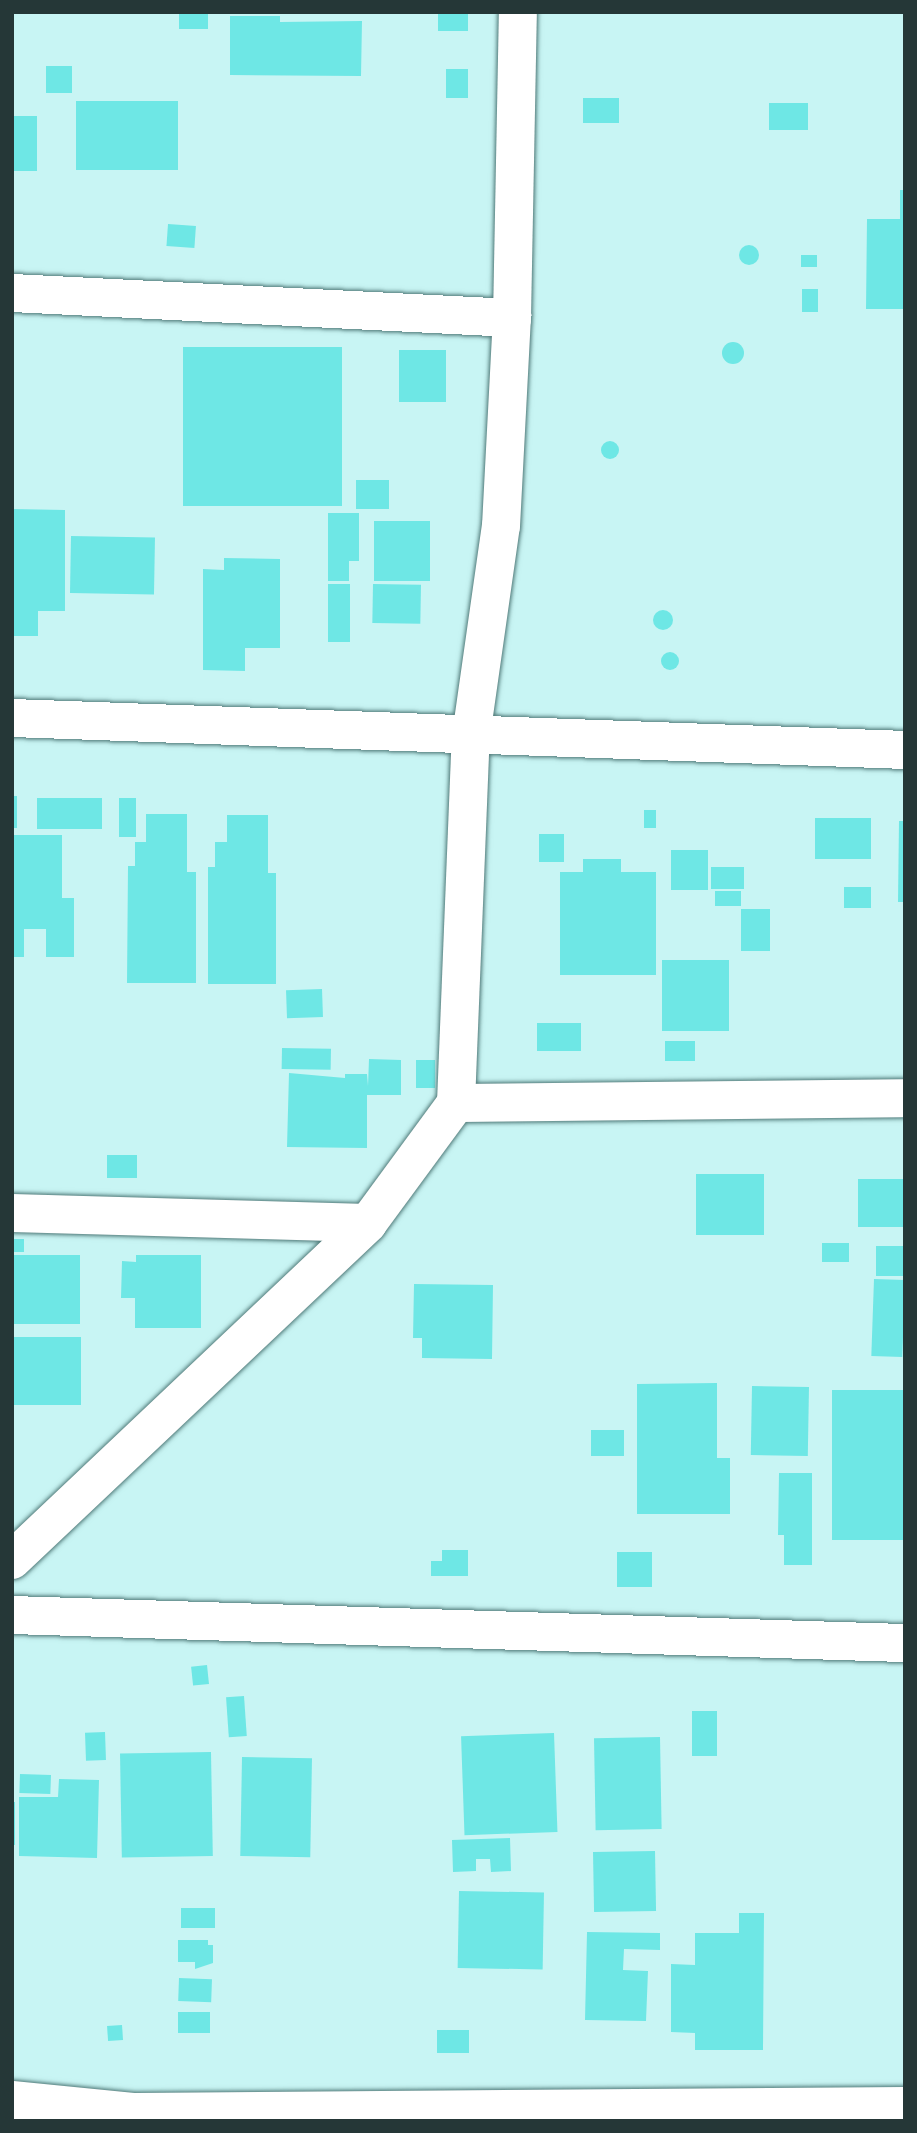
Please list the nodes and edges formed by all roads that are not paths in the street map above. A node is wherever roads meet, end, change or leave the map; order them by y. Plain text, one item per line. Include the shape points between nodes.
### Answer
1 (517, 12) edge
2 (12, 293) edge
3 (512, 318) junction
4 (12, 718) edge
5 (471, 736) junction
6 (905, 750) edge
7 (905, 1098) edge
8 (456, 1102) junction
9 (12, 1213) edge
10 (368, 1223) junction
11 (12, 1560) edge
12 (12, 1615) edge
13 (905, 1643) edge
14 (12, 2100) edge
15 (905, 2106) edge
16 (135, 2117) edge

1 - 3 street
2 - 3 street
3 - 5 street via 501,526
4 - 5 street
5 - 6 street
5 - 8 street
7 - 8 street
8 - 10 street
9 - 10 street
10 - 11 street
12 - 13 street
14 - 16 street
15 - 16 street

